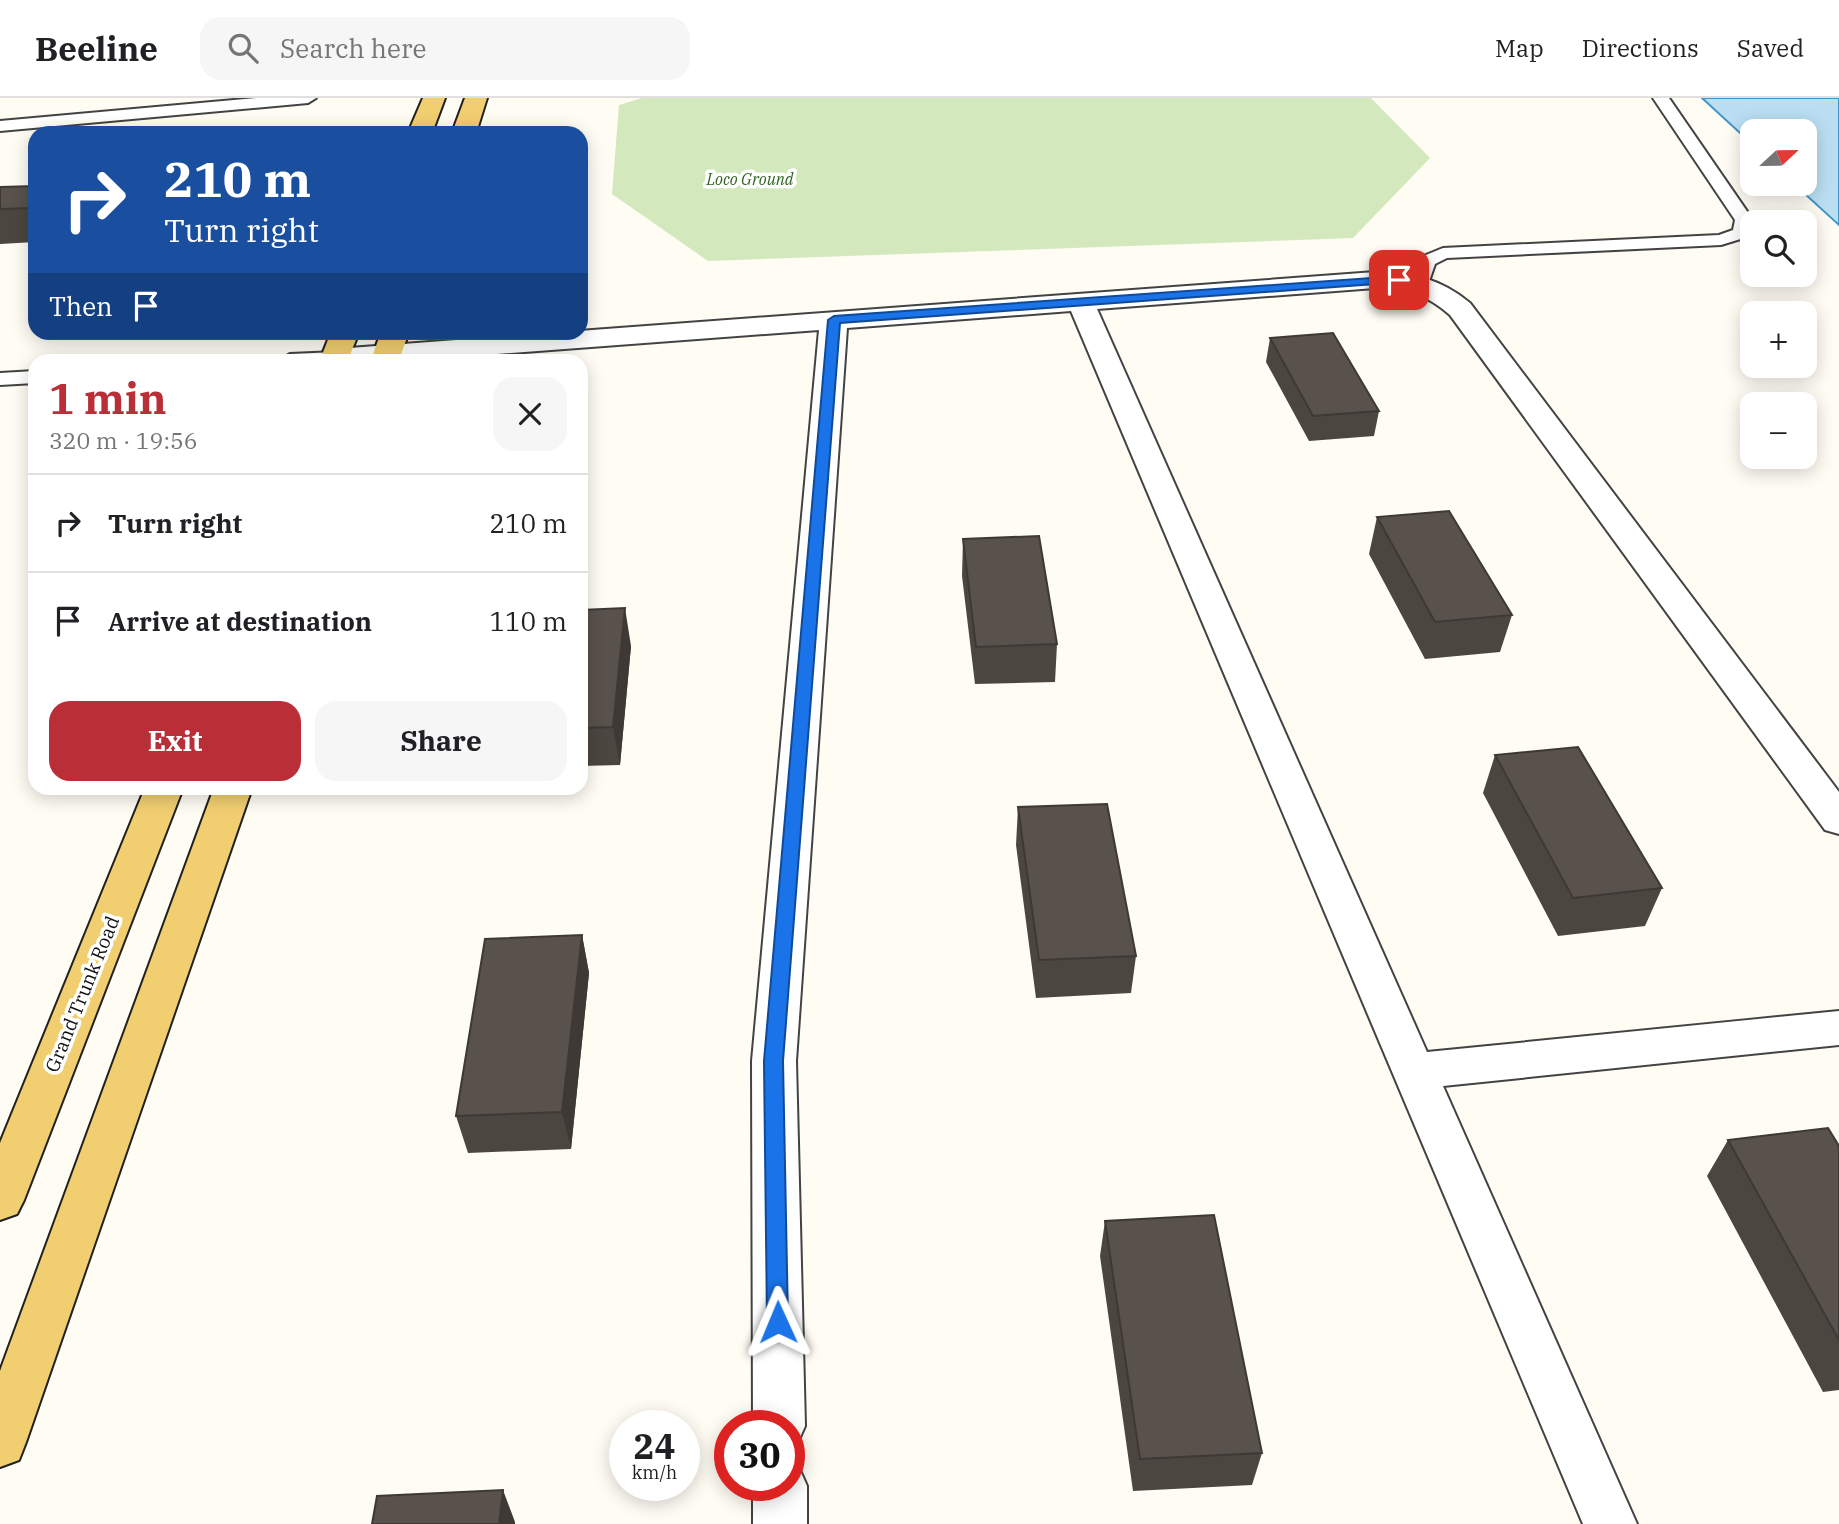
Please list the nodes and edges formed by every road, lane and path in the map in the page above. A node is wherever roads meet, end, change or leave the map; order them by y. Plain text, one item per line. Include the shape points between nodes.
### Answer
1 (308, 98) edge
2 (434, 98) edge
3 (477, 98) edge
4 (1661, 98) edge
5 (0, 126) edge
6 (423, 126) edge
7 (467, 126) edge
8 (1421, 283) junction
9 (1080, 301) junction
10 (834, 320) junction
11 (588, 336) edge
12 (527, 340) edge
13 (389, 349) edge
14 (338, 350) edge
15 (319, 354) edge
16 (28, 377) edge
17 (0, 379) edge
18 (161, 795) edge
19 (231, 795) edge
20 (1839, 820) edge
21 (1839, 1028) edge
22 (1412, 1071) junction
23 (0, 1200) edge
24 (779, 1410) edge
25 (0, 1442) edge
26 (780, 1501) edge
27 (780, 1524) edge
28 (1610, 1524) edge

1 - 5 lane
2 - 6 main road
3 - 7 main road
4 - 8 lane via 1744,220 1741,233 1721,240 1443,253 1427,261
8 - 9 street via 1375,280
8 - 20 street via 1441,292 1460,309
9 - 10 street
9 - 22 street
10 - 11 street
10 - 24 street via 774,1061
12 - 13 street
13 - 14 street
14 - 15 lane
16 - 17 lane
18 - 23 main road, Grand Trunk Road
19 - 25 main road
21 - 22 street
22 - 28 street
26 - 27 street

